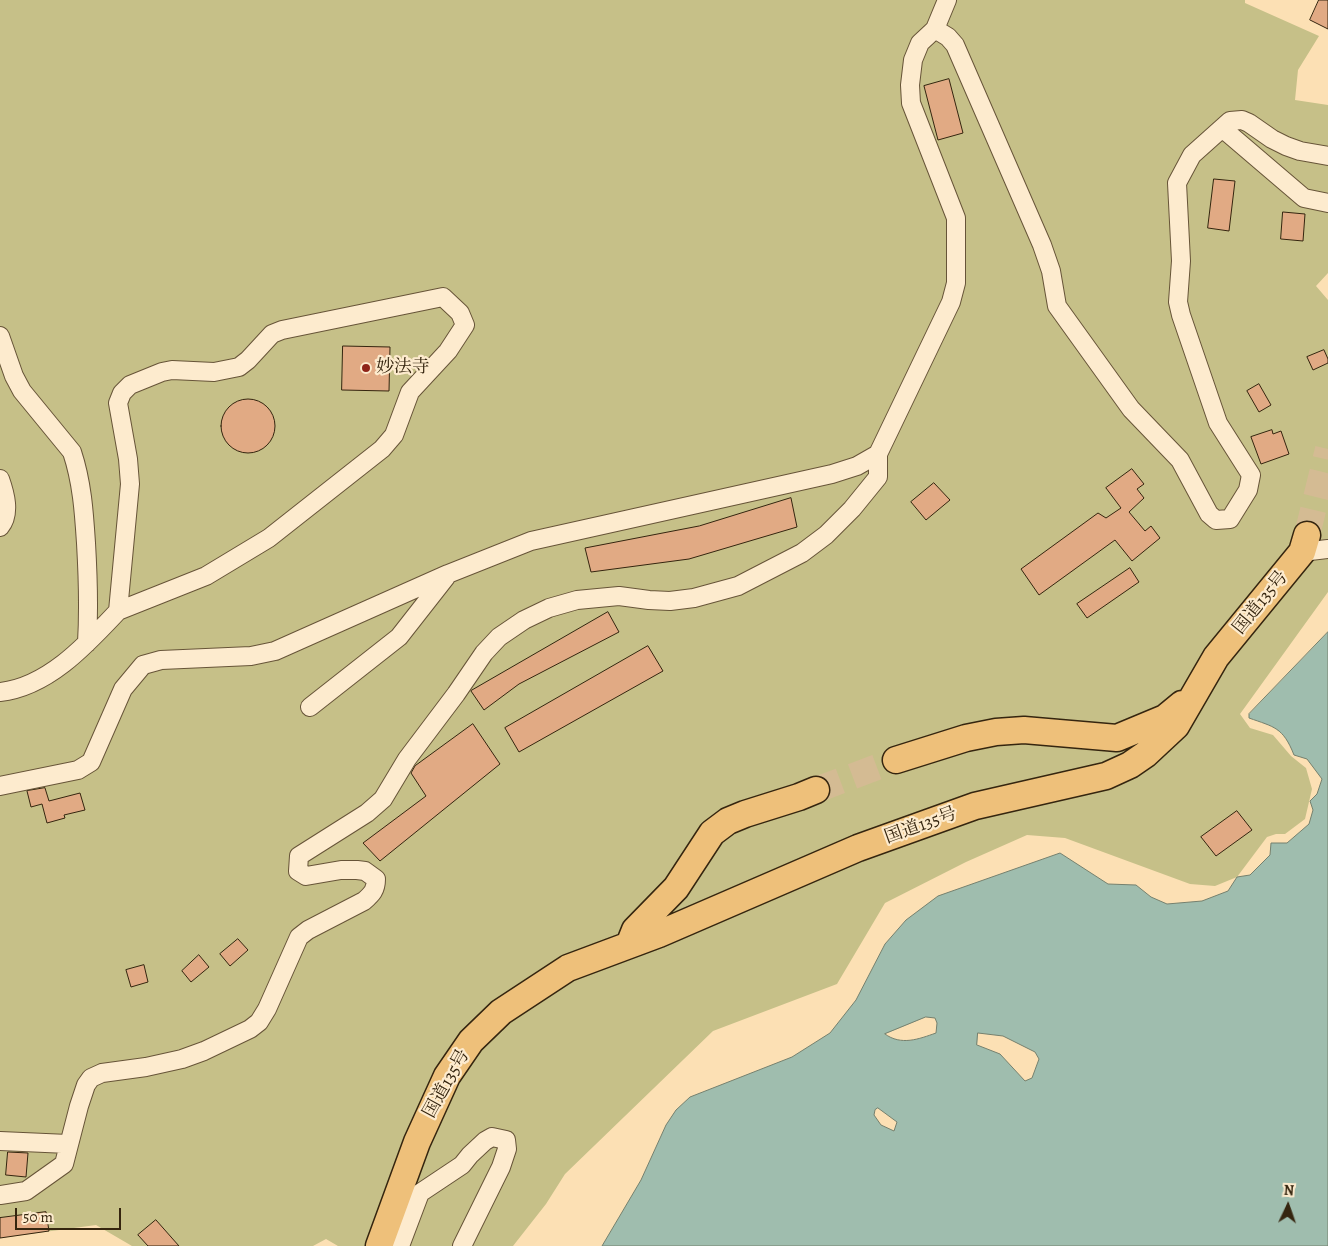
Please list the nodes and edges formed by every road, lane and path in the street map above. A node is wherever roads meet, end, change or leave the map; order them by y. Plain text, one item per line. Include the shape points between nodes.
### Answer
1 (947, 0) edge
2 (935, 29) junction
3 (1222, 128) junction
4 (1328, 156) edge
5 (1328, 203) edge
6 (0, 336) edge
7 (878, 454) junction
8 (0, 479) edge
9 (0, 527) edge
10 (1312, 545) tunnel mouth
11 (448, 574) junction
12 (118, 611) junction
13 (87, 643) junction
14 (0, 692) edge
15 (1195, 694) junction
16 (310, 707) dead end
17 (896, 760) tunnel mouth
18 (0, 786) edge
19 (816, 790) tunnel mouth
20 (629, 946) junction
21 (0, 1141) edge
22 (68, 1144) junction
23 (0, 1195) edge
24 (379, 1246) edge
25 (400, 1246) edge
26 (462, 1246) edge

1 - 2 street
2 - 3 street via 955,45 967,72 1042,245 1051,271 1057,306 1131,409 1180,460 1209,514 1216,520 1230,519 1248,490 1251,475 1218,423 1181,315 1178,302 1181,261 1177,183 1192,155
2 - 7 street via 920,42 913,60 911,103 956,218 956,283 951,302
3 - 4 street via 1230,121 1242,120 1286,146
3 - 5 street via 1304,198
6 - 13 street via 22,392 72,452 76,464 84,502 89,598
7 - 11 street via 857,466 832,474 531,541
7 - 22 street via 878,477 826,536 802,553 738,586 670,601 619,596 576,600 549,608 499,636 406,759 383,799 368,813 299,856 298,871 306,876 341,870 365,871 376,879 372,894 300,937 267,1009 250,1029 182,1059 102,1073 91,1078
8 - 9 street via 6,497
10 - 15 highway, 国道135号 via 1216,657
11 - 16 street via 399,637
11 - 18 street via 275,652 161,660 142,665 123,689 91,762 78,770
12 - 12 street via 130,484 118,403 130,385 172,370 214,372 239,367 272,334 282,330 443,298 460,312 465,325 448,351 410,392 394,435 382,449 261,542 206,576
12 - 13 street
13 - 14 street via 67,661 28,685
15 - 17 highway, 国道135号 via 1165,718 1117,738 1024,730 996,732
15 - 20 highway, 国道135号 via 1176,726 1146,754 1106,776 975,806 858,848
19 - 20 highway via 728,821 712,833 676,888 636,930
20 - 24 highway, 国道135号 via 568,968 501,1012 471,1041 447,1076 417,1142
21 - 22 street
22 - 23 street via 64,1164 26,1192
25 - 26 street via 420,1192 462,1165 485,1141 492,1137 506,1140 507,1149 501,1167

